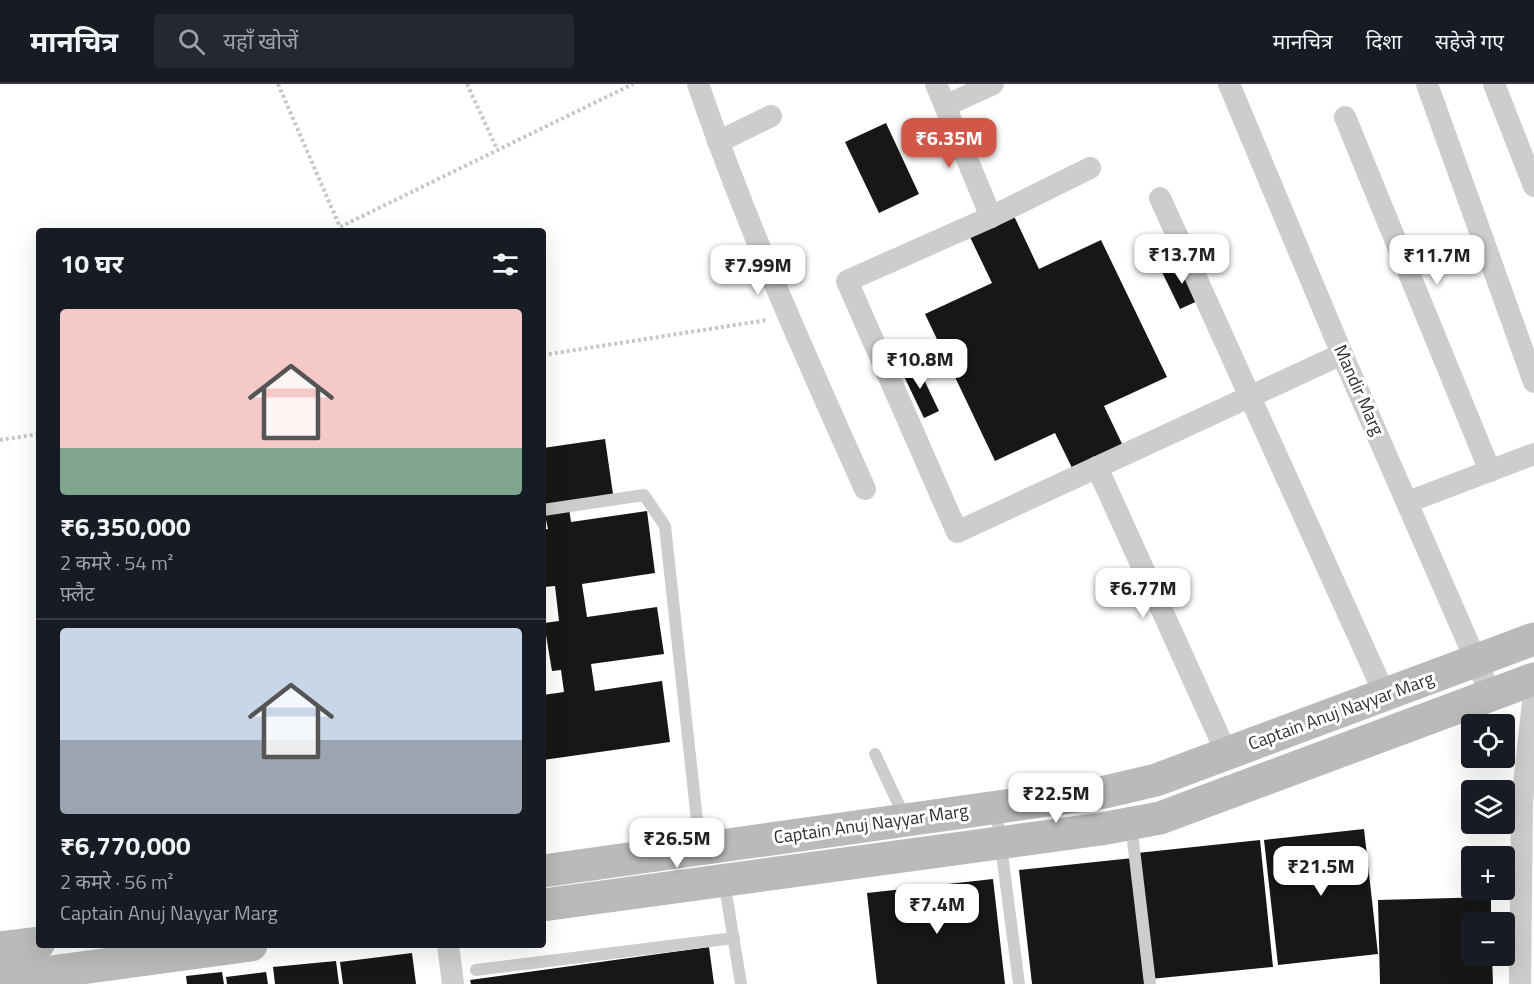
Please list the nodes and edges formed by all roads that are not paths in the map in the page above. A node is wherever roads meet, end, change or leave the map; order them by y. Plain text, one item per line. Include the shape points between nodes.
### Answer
1 (698, 84) edge
2 (936, 84) edge
3 (993, 84) edge
4 (1229, 84) edge
5 (1427, 84) edge
6 (1494, 84) edge
7 (945, 106) junction
8 (771, 116) dead end
9 (1345, 117) dead end
10 (718, 142) junction
11 (1090, 168) dead end
12 (1534, 186) edge
13 (1160, 198) dead end
14 (990, 217) junction
15 (1342, 354) junction
16 (1534, 382) edge
17 (1250, 397) junction
18 (1534, 454) edge
19 (1097, 467) junction
20 (1490, 471) junction
21 (865, 489) dead end
22 (1408, 502) junction
23 (546, 510) edge
24 (1526, 642) edge
25 (1478, 660) junction
26 (1533, 685) edge
27 (1385, 695) junction
28 (1491, 695) junction
29 (875, 754) dead end
30 (1227, 754) junction
31 (1528, 802) edge
32 (996, 807) junction
33 (905, 820) junction
34 (1131, 823) junction
35 (999, 843) junction
36 (700, 849) junction
37 (546, 871) edge
38 (714, 882) junction
39 (1527, 893) edge
40 (546, 905) edge
41 (734, 938) junction
42 (36, 943) edge
43 (0, 948) edge
44 (229, 948) edge
45 (448, 948) edge
46 (476, 970) dead end
47 (1525, 973) edge
48 (0, 979) edge
49 (453, 984) edge
50 (741, 984) edge
51 (1019, 984) edge
52 (1150, 984) edge

1 - 10 street
2 - 7 street
3 - 7 street
4 - 15 street, Mandir Marg
5 - 16 street
6 - 12 street
7 - 14 street
8 - 10 street
9 - 20 street
10 - 21 street via 788,317
11 - 14 street
13 - 17 street
14 - 19 street via 847,281 957,532
15 - 17 street
15 - 22 street, Mandir Marg
17 - 19 street
17 - 27 street
18 - 20 street
19 - 30 street
20 - 22 street
22 - 25 street, Mandir Marg
23 - 36 lane via 644,495 665,526
24 - 25 street, Captain Anuj Nayyar Marg
24 - 26 street
25 - 27 street, Captain Anuj Nayyar Marg
25 - 28 street, Mandir Marg
26 - 28 street, Captain Anuj Nayyar Marg
26 - 31 street
27 - 30 street, Captain Anuj Nayyar Marg
28 - 34 street, Captain Anuj Nayyar Marg via 1160,818
29 - 33 lane
30 - 32 street, Captain Anuj Nayyar Marg via 1156,780 1105,792
31 - 39 street
32 - 33 street, Captain Anuj Nayyar Marg
32 - 35 lane
33 - 36 street, Captain Anuj Nayyar Marg
34 - 35 street, Captain Anuj Nayyar Marg
34 - 52 lane
35 - 38 street, Captain Anuj Nayyar Marg
35 - 51 lane
36 - 37 street, Captain Anuj Nayyar Marg
36 - 38 street
38 - 40 street, Captain Anuj Nayyar Marg
38 - 41 lane
39 - 47 street
41 - 46 lane
41 - 50 lane
42 - 43 street
44 - 48 street
45 - 49 street

